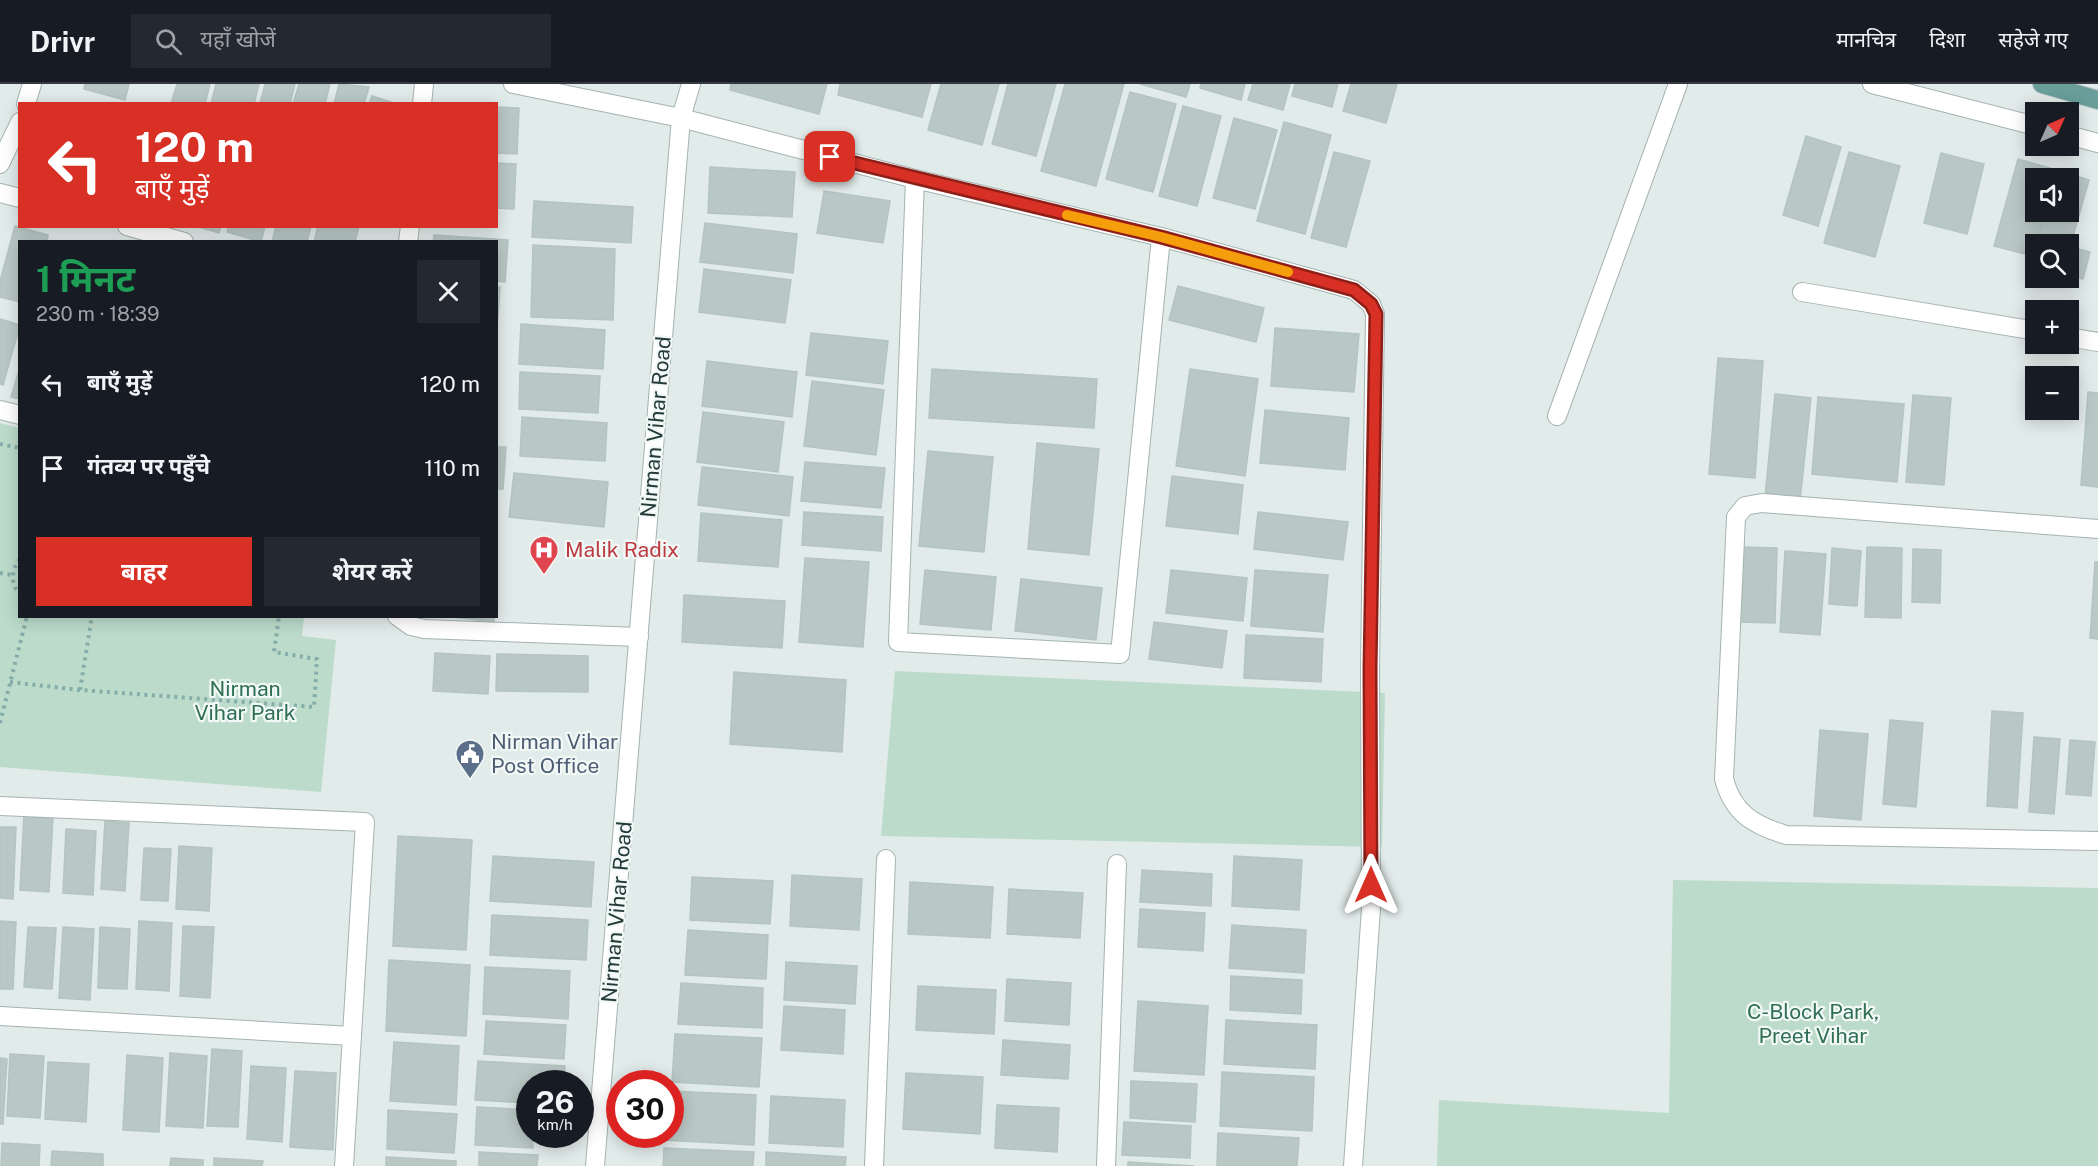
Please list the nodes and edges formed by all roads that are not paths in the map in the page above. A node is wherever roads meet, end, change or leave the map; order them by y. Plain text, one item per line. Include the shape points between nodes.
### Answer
1 (32, 84) edge
2 (424, 84) edge
3 (513, 84) edge
4 (691, 84) edge
5 (1678, 84) edge
6 (1872, 84) edge
7 (2042, 84) edge
8 (2098, 100) edge
9 (27, 102) edge
10 (422, 102) edge
11 (681, 118) junction
12 (2025, 123) edge
13 (18, 126) edge
14 (2079, 138) edge
15 (2098, 143) edge
16 (0, 164) edge
17 (915, 179) junction
18 (0, 193) edge
19 (18, 198) edge
20 (134, 228) edge
21 (1161, 237) junction
22 (177, 240) edge
23 (1802, 292) dead end
24 (2025, 329) edge
25 (2079, 339) edge
26 (2098, 342) edge
27 (0, 410) edge
28 (18, 414) edge
29 (1557, 416) dead end
30 (2098, 529) edge
31 (400, 618) edge
32 (639, 637) junction
33 (0, 806) edge
34 (2098, 841) edge
35 (886, 859) dead end
36 (1117, 864) dead end
37 (0, 1016) edge
38 (352, 1036) junction
39 (345, 1166) edge
40 (595, 1166) edge
41 (874, 1166) edge
42 (1106, 1166) edge
43 (1353, 1166) edge

1 - 9 street
2 - 10 street
3 - 11 street
4 - 11 street, Nirman Vihar Road
5 - 29 street
6 - 12 street
7 - 8 main road
11 - 17 street
11 - 32 street, Nirman Vihar Road
13 - 16 street
14 - 15 street
17 - 21 street
17 - 21 street via 898,642 1120,654
18 - 19 street
20 - 22 street
21 - 43 street via 1354,290 1371,304 1376,314 1370,669 1371,909
23 - 24 street
25 - 26 street
27 - 28 street
30 - 34 street via 1762,503 1745,506 1736,517 1724,779 1729,798 1743,814 1763,828 1786,835
31 - 32 street via 424,629
32 - 40 street, Nirman Vihar Road
33 - 38 street via 365,822
35 - 41 street
36 - 42 street
37 - 38 street
38 - 39 street

